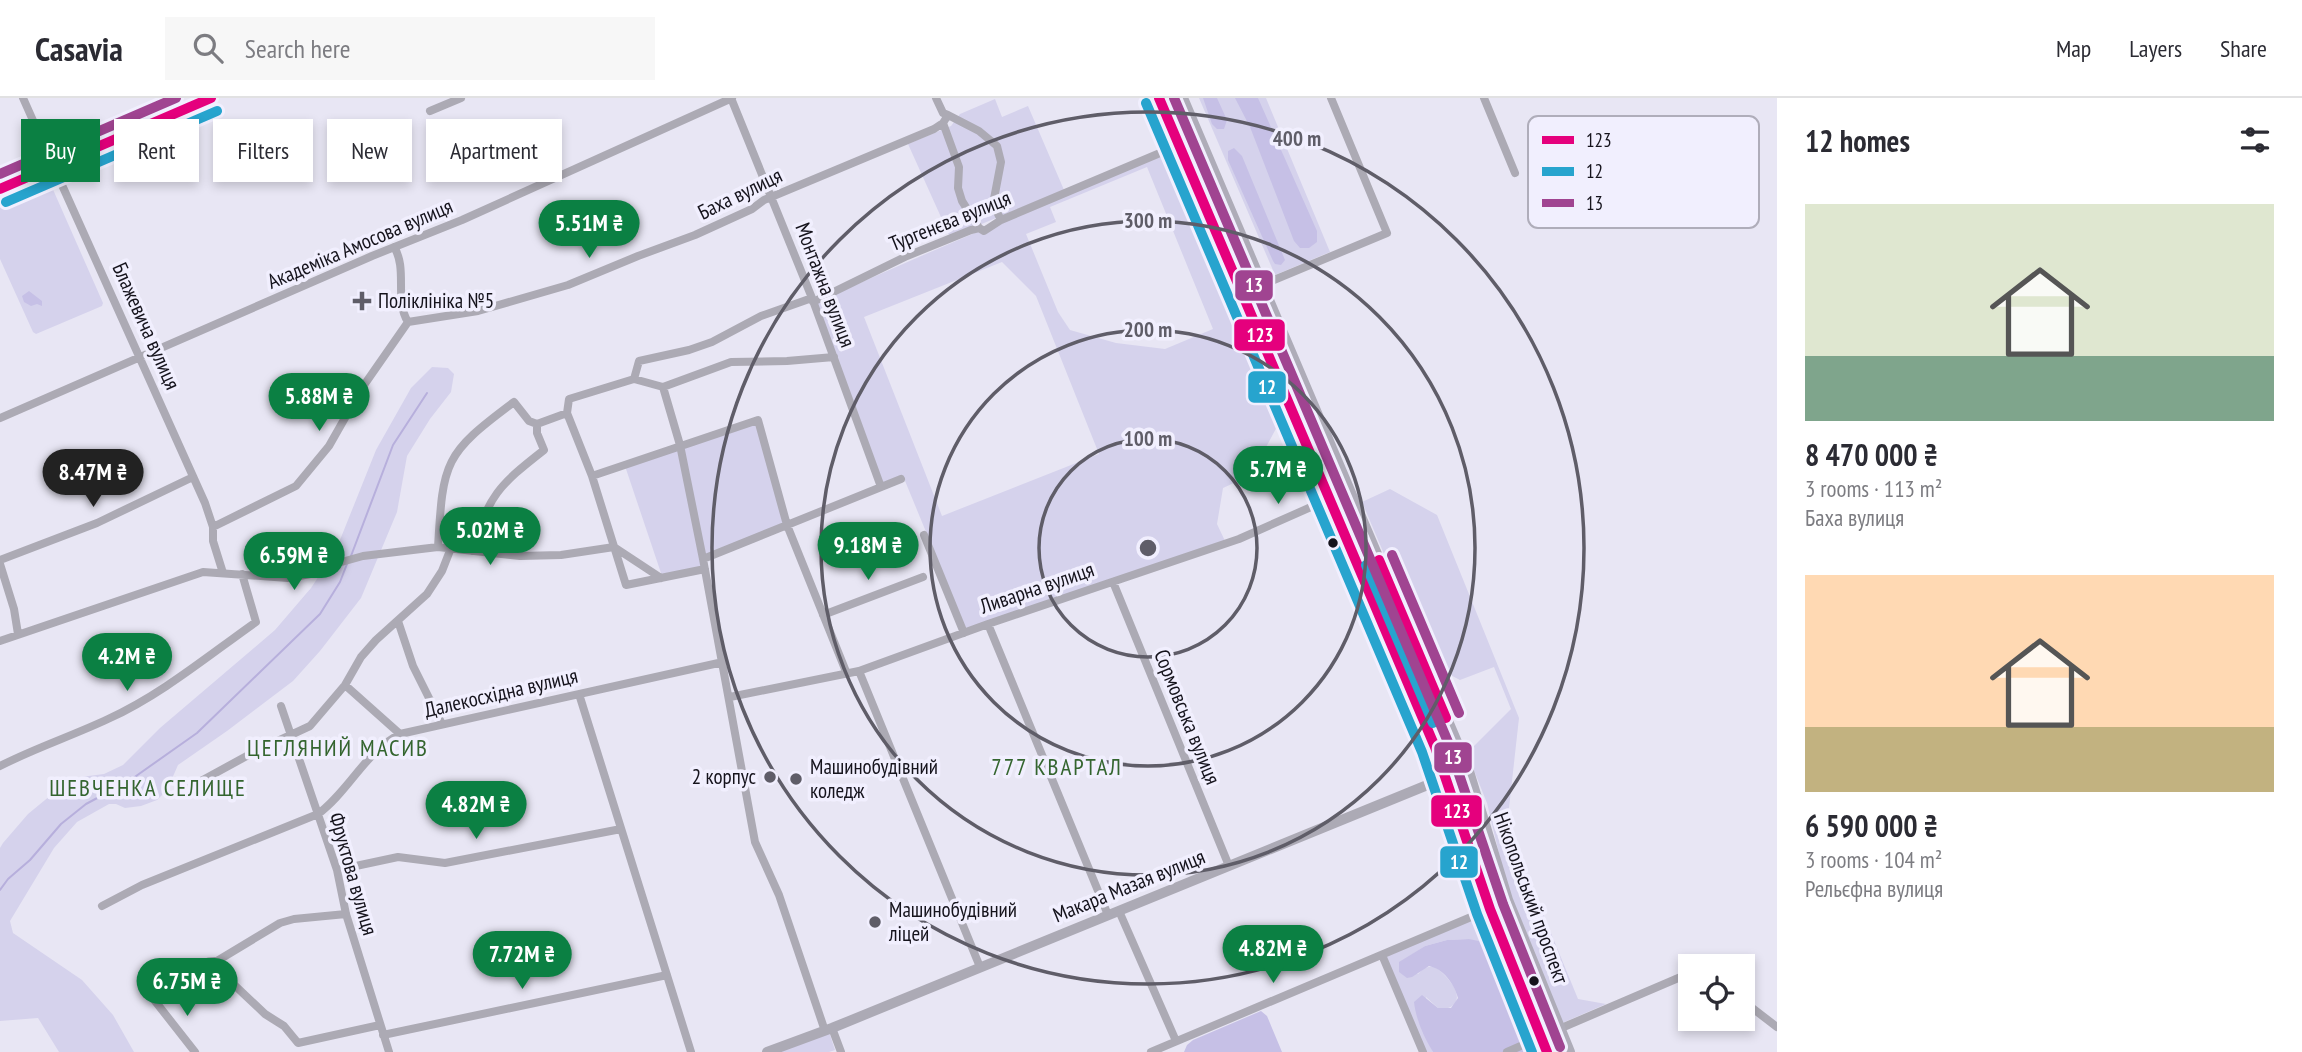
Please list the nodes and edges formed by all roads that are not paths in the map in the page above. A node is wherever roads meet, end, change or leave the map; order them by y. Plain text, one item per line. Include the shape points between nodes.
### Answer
1 (23, 98) edge
2 (174, 98) edge
3 (211, 98) edge
4 (461, 98) edge
5 (731, 98) edge
6 (936, 98) edge
7 (1159, 98) edge
8 (1182, 98) edge
9 (1331, 98) edge
10 (1484, 98) edge
11 (430, 111) dead end
12 (32, 119) edge
13 (945, 119) junction
14 (100, 129) edge
15 (100, 145) edge
16 (1179, 145) junction
17 (21, 164) edge
18 (0, 173) edge
19 (1515, 173) dead end
20 (21, 179) edge
21 (61, 182) edge
22 (0, 189) edge
23 (772, 197) junction
24 (1001, 220) junction
25 (979, 228) junction
26 (394, 247) junction
27 (1262, 285) junction
28 (812, 300) junction
29 (408, 322) junction
30 (834, 357) junction
31 (139, 358) junction
32 (634, 379) junction
33 (663, 387) junction
34 (567, 413) junction
35 (0, 418) edge
36 (537, 424) junction
37 (680, 445) junction
38 (592, 476) junction
39 (193, 477) junction
40 (901, 479) dead end
41 (881, 487) junction
42 (1349, 490) junction
43 (1329, 499) junction
44 (787, 525) junction
45 (213, 527) junction
46 (924, 536) dead end
47 (438, 547) junction
48 (614, 547) junction
49 (451, 548) junction
50 (472, 551) junction
51 (703, 559) junction
52 (0, 562) edge
53 (705, 569) junction
54 (223, 573) junction
55 (242, 574) junction
56 (923, 577) dead end
57 (661, 578) junction
58 (1113, 582) junction
59 (823, 615) junction
60 (398, 621) junction
61 (988, 624) junction
62 (964, 633) junction
63 (18, 634) junction
64 (0, 641) edge
65 (723, 662) junction
66 (859, 671) junction
67 (847, 674) junction
68 (345, 685) junction
69 (579, 694) junction
70 (730, 697) junction
71 (281, 706) dead end
72 (442, 724) junction
73 (400, 734) junction
74 (290, 736) junction
75 (0, 766) edge
76 (1467, 768) junction
77 (1447, 777) junction
78 (190, 787) dead end
79 (318, 814) junction
80 (621, 829) junction
81 (1229, 866) junction
82 (337, 870) junction
83 (102, 906) dead end
84 (1490, 909) junction
85 (1119, 911) junction
86 (346, 914) junction
87 (1108, 915) junction
88 (1381, 955) junction
89 (217, 961) junction
90 (980, 967) junction
91 (667, 975) junction
92 (1678, 978) edge
93 (1755, 1009) edge
94 (380, 1025) junction
95 (1777, 1027) edge
96 (828, 1029) junction
97 (1559, 1029) junction
98 (383, 1035) junction
99 (1541, 1037) junction
100 (1176, 1041) junction
101 (195, 1052) edge
102 (389, 1052) edge
103 (691, 1052) edge
104 (767, 1052) edge
105 (841, 1052) edge
106 (1151, 1052) edge
107 (1423, 1052) edge
108 (1507, 1052) edge
109 (1547, 1052) edge
110 (1569, 1052) edge

1 - 12 street, Блажевича вулиця
2 - 14 main road
3 - 15 main road
4 - 11 street
5 - 23 street, Монтажна вулиця
5 - 26 street, Академіка Амосова вулиця
6 - 13 street
7 - 16 main road, Нікопольський проспект
8 - 27 main road, Нікопольський проспект
9 - 27 street via 1387,233
10 - 19 street
13 - 23 street, Баха вулиця via 934,129
13 - 24 street via 979,131 997,146 1001,162 993,204
13 - 25 street via 959,167 962,201
16 - 24 street, Тургенєва вулиця
16 - 43 main road, Нікопольський проспект
17 - 18 main road
20 - 22 main road
21 - 31 street, Блажевича вулиця
23 - 28 street, Монтажна вулиця
23 - 29 street, Баха вулиця via 695,235 568,285 478,311
24 - 25 street, Тургенєва вулиця via 984,231
25 - 28 street, Тургенєва вулиця
26 - 29 street via 400,257 403,313
26 - 31 street, Академіка Амосова вулиця
27 - 42 main road, Нікопольський проспект
28 - 30 street, Монтажна вулиця
28 - 32 street, Тургенєва вулиця via 761,316 712,342 639,361
29 - 45 street via 329,446 296,486
30 - 33 street via 731,362
30 - 41 street, Монтажна вулиця
31 - 35 street, Академіка Амосова вулиця
31 - 39 street, Блажевича вулиця
32 - 33 street
32 - 34 street via 569,399
33 - 37 street
34 - 36 street
34 - 38 street
36 - 47 street via 514,402 461,445 445,474
36 - 50 street via 544,450 514,473 489,502
37 - 38 street
37 - 44 street via 758,420
37 - 51 street
38 - 48 street
39 - 45 street, Блажевича вулиця
39 - 52 street
40 - 41 street
41 - 44 street
42 - 43 main road, Ливарна вулиця
42 - 76 main road, Нікопольський проспект
43 - 58 street, Ливарна вулиця via 1239,540
43 - 77 main road, Нікопольський проспект
44 - 51 street
44 - 59 street
45 - 54 street, Блажевича вулиця
46 - 62 street
47 - 49 street
47 - 55 street via 363,556 302,577
48 - 50 street via 561,555
48 - 57 street
48 - 57 street via 626,584
49 - 50 street
49 - 60 street via 426,594
51 - 53 street
52 - 63 street
53 - 57 street
53 - 65 street
54 - 55 street
54 - 63 street via 197,573
55 - 75 street via 256,622 134,706
56 - 59 street
58 - 61 street, Ливарна вулиця
58 - 81 street, Сормовська вулиця
59 - 67 street
60 - 68 street via 369,649
60 - 72 street via 413,666
61 - 62 street, Ливарна вулиця
61 - 87 street
62 - 66 street, Ливарна вулиця
63 - 64 street
65 - 69 street, Далекосхідна вулиця
65 - 70 street
66 - 67 street, Ливарна вулиця
66 - 90 street
67 - 70 street, Ливарна вулиця
68 - 73 street
68 - 74 street via 310,726
69 - 72 street, Далекосхідна вулиця
69 - 80 street
70 - 96 street via 755,842
71 - 74 street, Фруктова вулиця
72 - 73 street, Далекосхідна вулиця
73 - 79 street, Далекосхідна вулиця via 376,750 334,802
74 - 78 street
74 - 79 street, Фруктова вулиця
76 - 77 main road, Макара Мазая вулиця
76 - 97 main road, Нікопольський проспект via 1507,900
77 - 81 main road, Макара Мазая вулиця
77 - 84 main road, Нікопольський проспект
79 - 82 street, Фруктова вулиця
79 - 83 street via 142,885
80 - 82 street via 444,863 398,857
80 - 91 street
81 - 85 main road, Макара Мазая вулиця
82 - 86 street, Фруктова вулиця
84 - 88 street
84 - 99 main road, Нікопольський проспект
85 - 87 main road, Макара Мазая вулиця
85 - 100 street
86 - 89 street via 280,923
86 - 94 street, Фруктова вулиця
87 - 90 main road, Макара Мазая вулиця
88 - 100 street
88 - 107 street
89 - 94 street via 229,980 298,1043
89 - 101 street via 199,964 155,1001
90 - 96 main road, Макара Мазая вулиця
91 - 98 street
91 - 103 street
92 - 97 street
93 - 95 street
94 - 98 street, Фруктова вулиця
96 - 104 main road, Макара Мазая вулиця
96 - 105 street
97 - 99 main road
97 - 110 main road, Нікопольський проспект
98 - 102 street, Фруктова вулиця
99 - 108 street
99 - 109 main road, Нікопольський проспект
100 - 106 street

